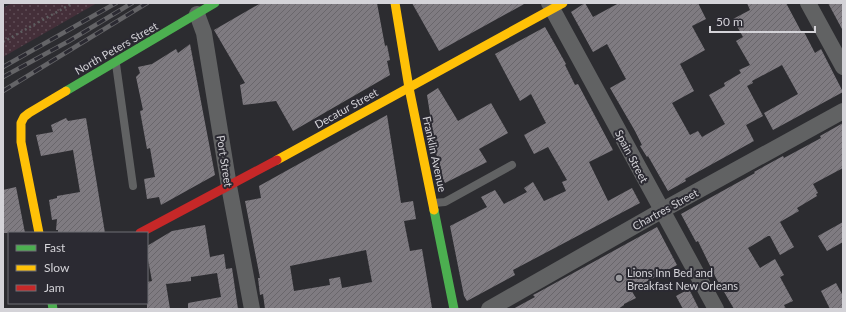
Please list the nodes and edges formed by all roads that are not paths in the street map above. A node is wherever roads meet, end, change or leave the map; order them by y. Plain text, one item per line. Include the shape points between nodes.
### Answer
1 (215, 3) edge
2 (395, 3) edge
3 (808, 3) edge
4 (555, 5) edge
5 (196, 14) junction
6 (116, 62) junction
7 (843, 67) edge
8 (409, 88) junction
9 (843, 110) edge
10 (512, 166) dead end
11 (133, 186) dead end
12 (230, 186) junction
13 (433, 203) junction
14 (661, 210) junction
15 (39, 232) edge
16 (142, 232) edge
17 (252, 309) edge
18 (454, 309) edge
19 (489, 309) edge
20 (716, 309) edge

1 - 5 street, North Peters Street
2 - 8 street, Franklin Avenue
3 - 7 street
4 - 8 street, Decatur Street
4 - 14 street, Spain Street
5 - 6 street, North Peters Street
5 - 12 street, Port Street via 204,33
6 - 11 lane
6 - 15 street, North Peters Street via 28,113 21,123 21,142
8 - 12 street, Decatur Street
8 - 13 street, Franklin Avenue
9 - 14 street, Chartres Street
10 - 13 lane via 445,202
12 - 16 street, Decatur Street
12 - 17 street, Port Street
13 - 18 street, Franklin Avenue
14 - 19 street, Chartres Street
14 - 20 street, Spain Street

